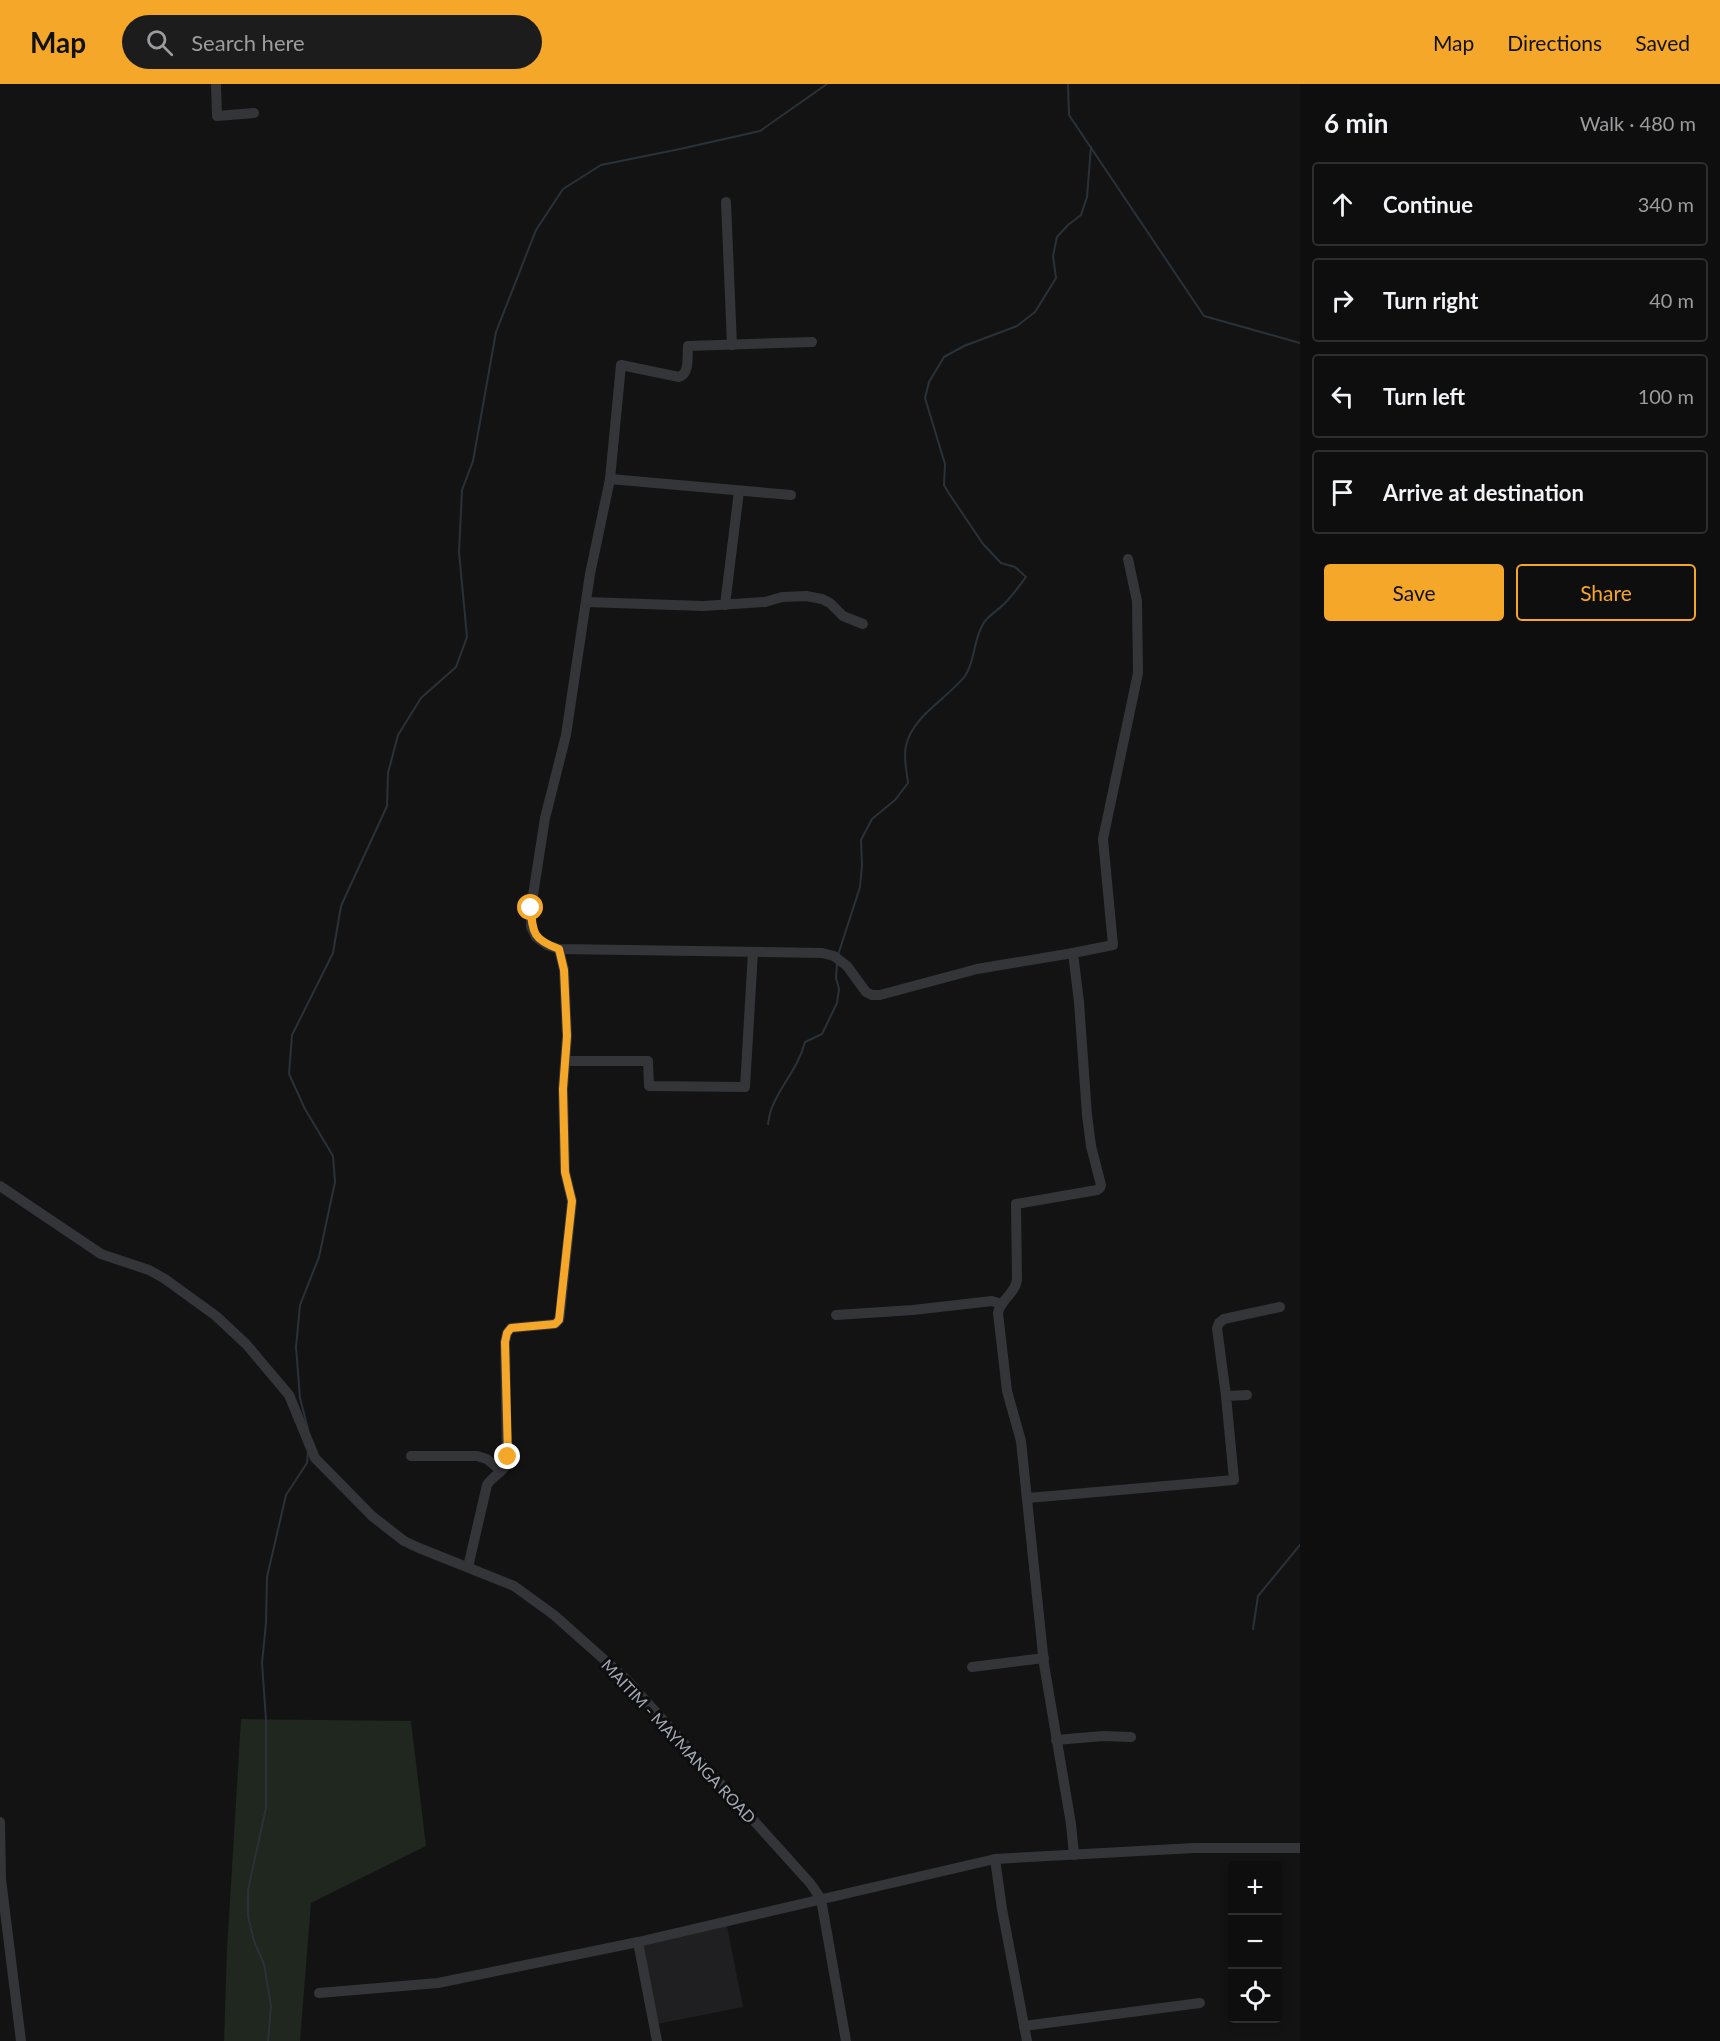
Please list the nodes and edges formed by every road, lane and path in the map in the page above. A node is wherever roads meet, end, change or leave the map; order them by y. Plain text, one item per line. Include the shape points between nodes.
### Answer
1 (216, 84) edge
2 (254, 113) dead end
3 (726, 202) dead end
4 (812, 342) dead end
5 (732, 345) junction
6 (610, 479) junction
7 (739, 491) junction
8 (791, 495) dead end
9 (1128, 559) dead end
10 (586, 603) junction
11 (725, 605) junction
12 (862, 624) dead end
13 (559, 949) junction
14 (753, 952) junction
15 (1073, 953) junction
16 (566, 1061) junction
17 (0, 1186) edge
18 (1002, 1304) junction
19 (1280, 1307) dead end
20 (836, 1315) dead end
21 (1247, 1395) dead end
22 (1226, 1396) junction
23 (411, 1456) dead end
24 (501, 1471) junction
25 (1028, 1498) junction
26 (468, 1567) junction
27 (1044, 1658) junction
28 (972, 1667) dead end
29 (1131, 1737) dead end
30 (1056, 1740) junction
31 (0, 1822) edge
32 (1300, 1848) edge
33 (1074, 1855) junction
34 (994, 1859) junction
35 (1, 1880) edge
36 (821, 1899) junction
37 (638, 1942) junction
38 (319, 1993) dead end
39 (1200, 2003) dead end
40 (1024, 2026) junction
41 (21, 2041) edge
42 (657, 2041) edge
43 (846, 2041) edge
44 (1027, 2041) edge

1 - 2 street via 217,116
3 - 5 street
4 - 5 street
5 - 6 street via 688,346 686,372 679,377 621,365
6 - 7 street
6 - 10 street
7 - 8 street
7 - 11 street
9 - 15 street via 1137,601 1138,673 1103,839 1113,945
10 - 11 street
10 - 13 street via 566,735 546,818 531,908 531,927 536,937
11 - 12 street via 814,597
13 - 14 street
13 - 16 street via 564,970
14 - 15 street via 834,956 872,995 977,969
14 - 16 street via 745,1087 649,1086 648,1061
15 - 18 street via 1087,1115 1101,1185 1097,1190 1016,1204 1017,1280 1014,1291
16 - 24 street via 564,1149 572,1201 560,1315 555,1324 511,1328 507,1333 508,1457
17 - 26 street, MAITIM - MAYMANGA ROAD via 100,1254 149,1270 216,1316 246,1344 289,1395 315,1458 372,1516 404,1541
18 - 20 street via 992,1301
18 - 25 street via 998,1313 1000,1339
19 - 22 street via 1219,1323
21 - 22 street
22 - 25 street via 1234,1480
23 - 24 street via 482,1457
24 - 26 street via 487,1485
25 - 27 street
26 - 36 street, MAITIM - MAYMANGA ROAD via 514,1586 554,1615 626,1679
27 - 28 street
27 - 30 street
29 - 30 street
30 - 33 street
31 - 35 street
32 - 33 street via 1194,1848
33 - 34 street
34 - 36 street
34 - 40 street
35 - 41 street
36 - 37 street
36 - 43 street, MAITIM - MAYMANGA ROAD
37 - 38 street via 438,1983
37 - 42 street
39 - 40 street
40 - 44 street

